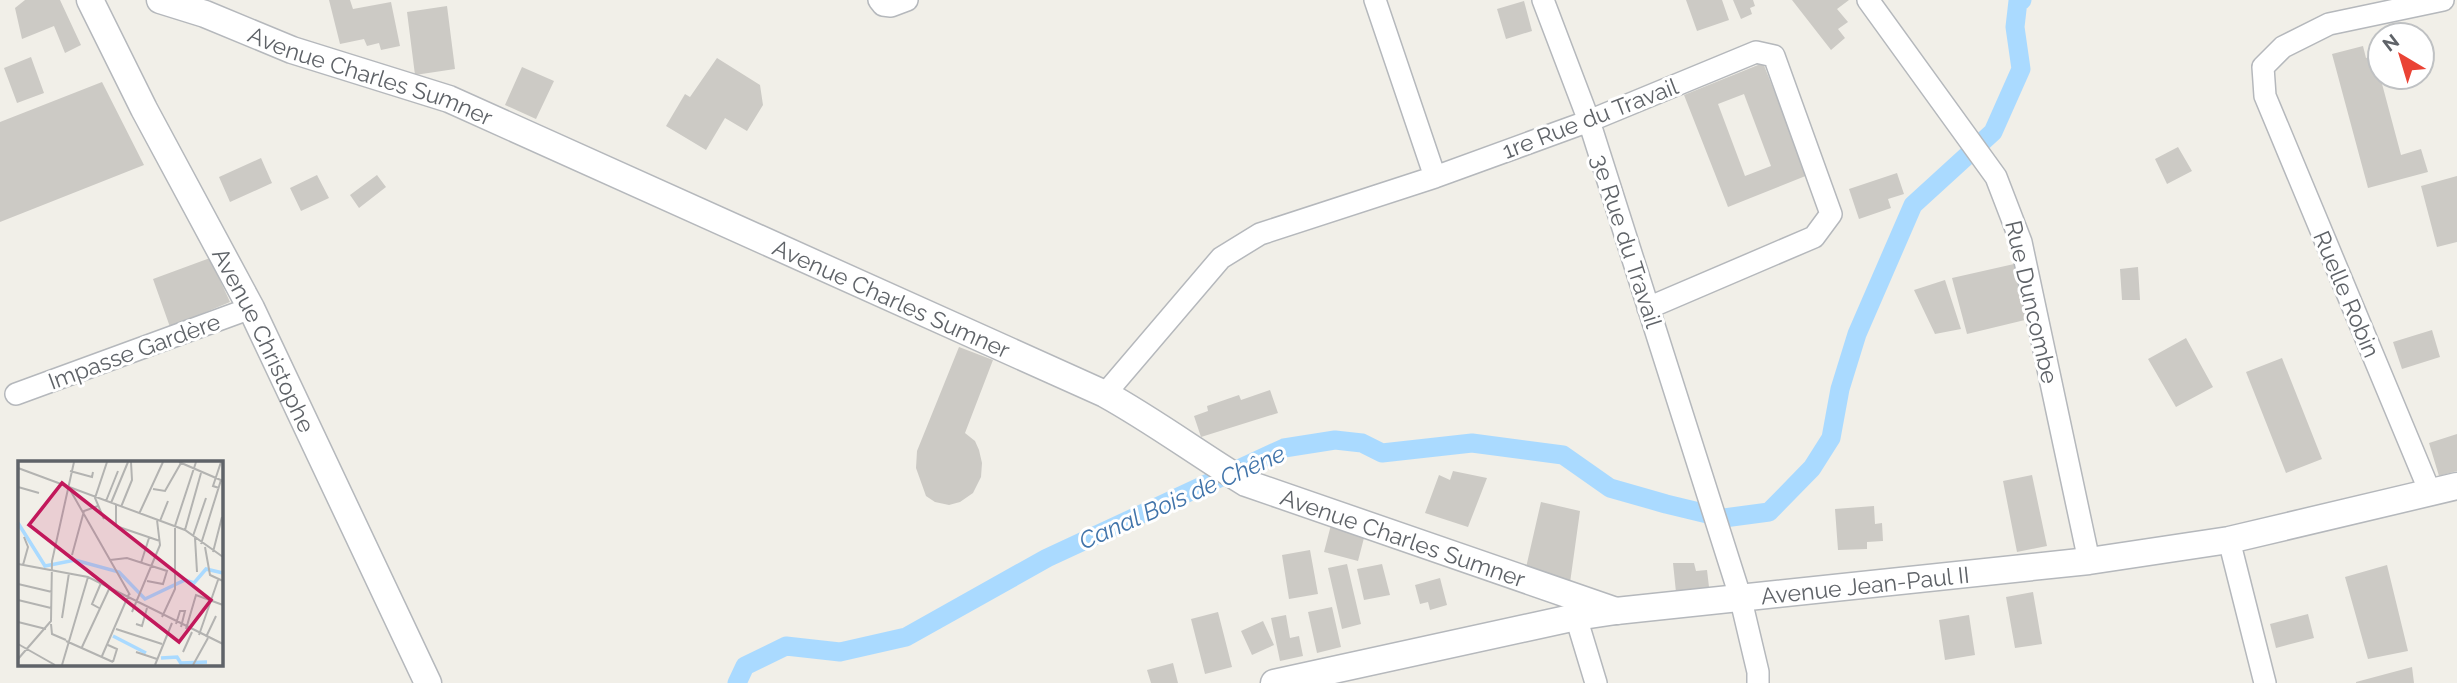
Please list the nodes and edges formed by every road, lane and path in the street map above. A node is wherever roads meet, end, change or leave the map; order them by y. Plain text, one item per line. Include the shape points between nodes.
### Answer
1 (90, 0) edge
2 (160, 0) edge
3 (879, 0) edge
4 (907, 0) edge
5 (1375, 0) edge
6 (1543, 0) edge
7 (1868, 0) edge
8 (2443, 0) edge
9 (202, 7) edge
10 (1588, 121) junction
11 (1435, 177) junction
12 (1648, 308) junction
13 (251, 309) junction
14 (16, 394) dead end
15 (1105, 394) junction
16 (2457, 486) edge
17 (2430, 492) junction
18 (2229, 540) junction
19 (2089, 561) junction
20 (1740, 596) junction
21 (1572, 605) junction
22 (1616, 611) joint
23 (1325, 677) edge
24 (428, 683) edge
25 (1274, 683) edge
26 (1596, 683) edge
27 (1758, 683) edge
28 (2264, 683) edge

1 - 13 street, Avenue Christophe
2 - 9 street, Avenue Charles Sumner
3 - 4 street via 891,6
5 - 11 street
6 - 10 street, 3e Rue du Travail
7 - 19 street, Rue Duncombe via 1996,177 2021,242
8 - 17 street, Ruelle Robin via 2329,24 2283,47 2263,67 2265,96
9 - 15 street, Avenue Charles Sumner via 292,50 449,99
10 - 11 street, 1re Rue du Travail
10 - 12 street, 3e Rue du Travail
10 - 12 street, 1re Rue du Travail via 1756,52 1774,56 1831,214 1814,237
11 - 15 street, 1re Rue du Travail via 1260,234 1221,258
12 - 20 street, 3e Rue du Travail
13 - 14 street, Impasse Gardère
13 - 24 street, Avenue Christophe
15 - 21 street, Avenue Charles Sumner via 1246,483
16 - 17 street, Avenue Jean-Paul II
17 - 18 street, Avenue Jean-Paul II
18 - 19 street, Avenue Jean-Paul II
18 - 28 street
19 - 20 street, Avenue Jean-Paul II
20 - 22 street, Avenue Jean-Paul II
20 - 27 street, 3e Rue du Travail
21 - 22 street, Avenue Charles Sumner
21 - 23 street
21 - 26 street
23 - 25 street

